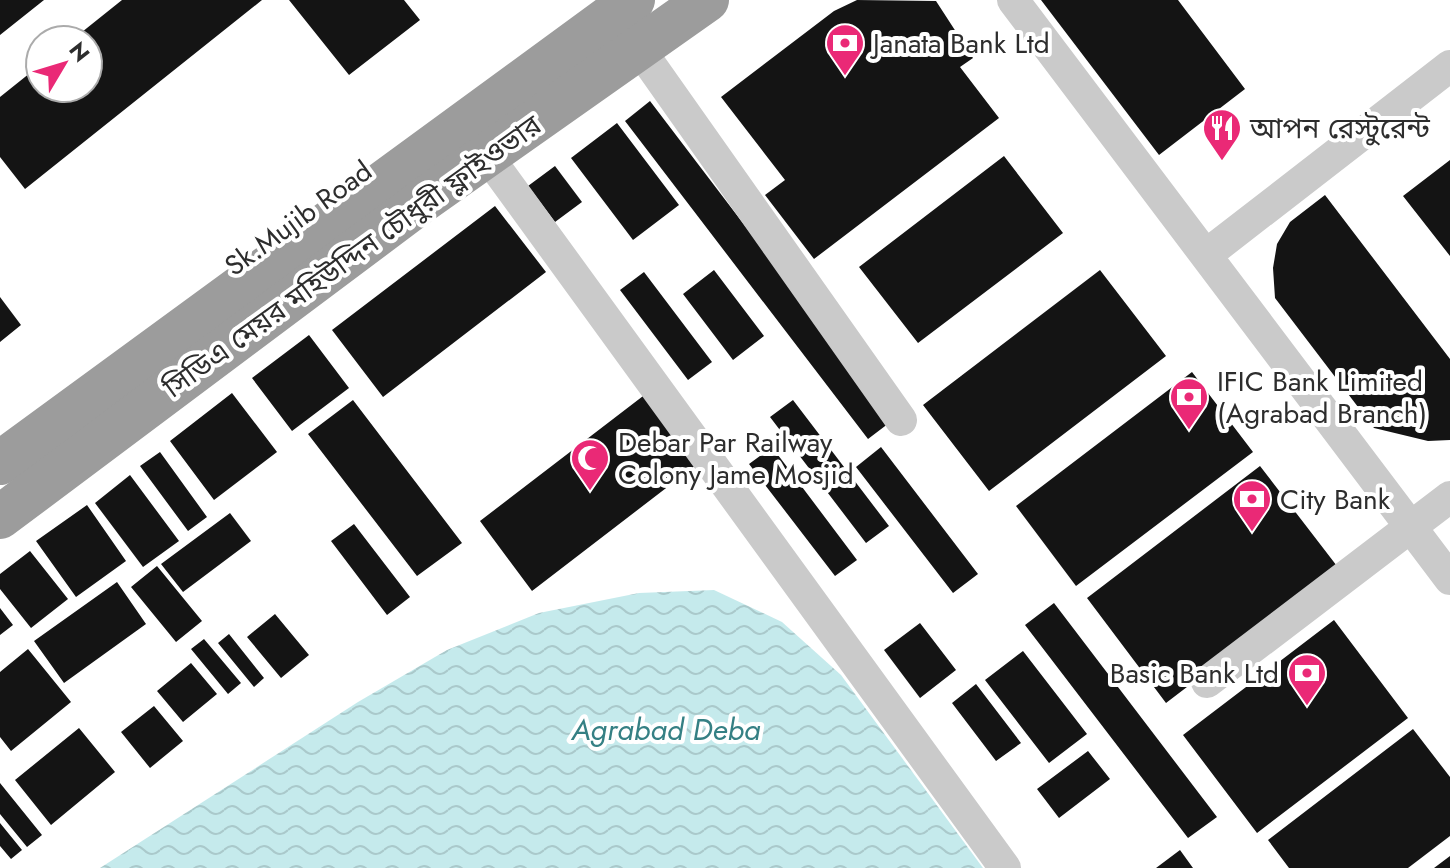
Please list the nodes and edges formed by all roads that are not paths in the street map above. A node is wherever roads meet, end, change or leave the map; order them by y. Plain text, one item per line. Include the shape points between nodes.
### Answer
1 (596, 0) edge
2 (633, 0) edge
3 (708, 0) edge
4 (1013, 0) edge
5 (640, 50) junction
6 (1450, 66) edge
7 (491, 161) junction
8 (1206, 255) junction
9 (901, 420) dead end
10 (0, 436) edge
11 (0, 463) edge
12 (1450, 497) edge
13 (0, 515) edge
14 (1411, 527) junction
15 (1450, 579) edge
16 (1207, 682) dead end
17 (1005, 868) edge

1 - 10 highway, Sk.Mujib Road
2 - 11 highway
3 - 5 highway
3 - 13 highway, সিডিএ মেয়র মহিউদ্দিন চৌধুরী ফ্লাইওভার, bridge via 422,201
4 - 8 street
5 - 7 highway
5 - 9 street
6 - 8 street
7 - 13 highway
7 - 17 street
8 - 14 street
12 - 14 street
14 - 15 street
14 - 16 street

